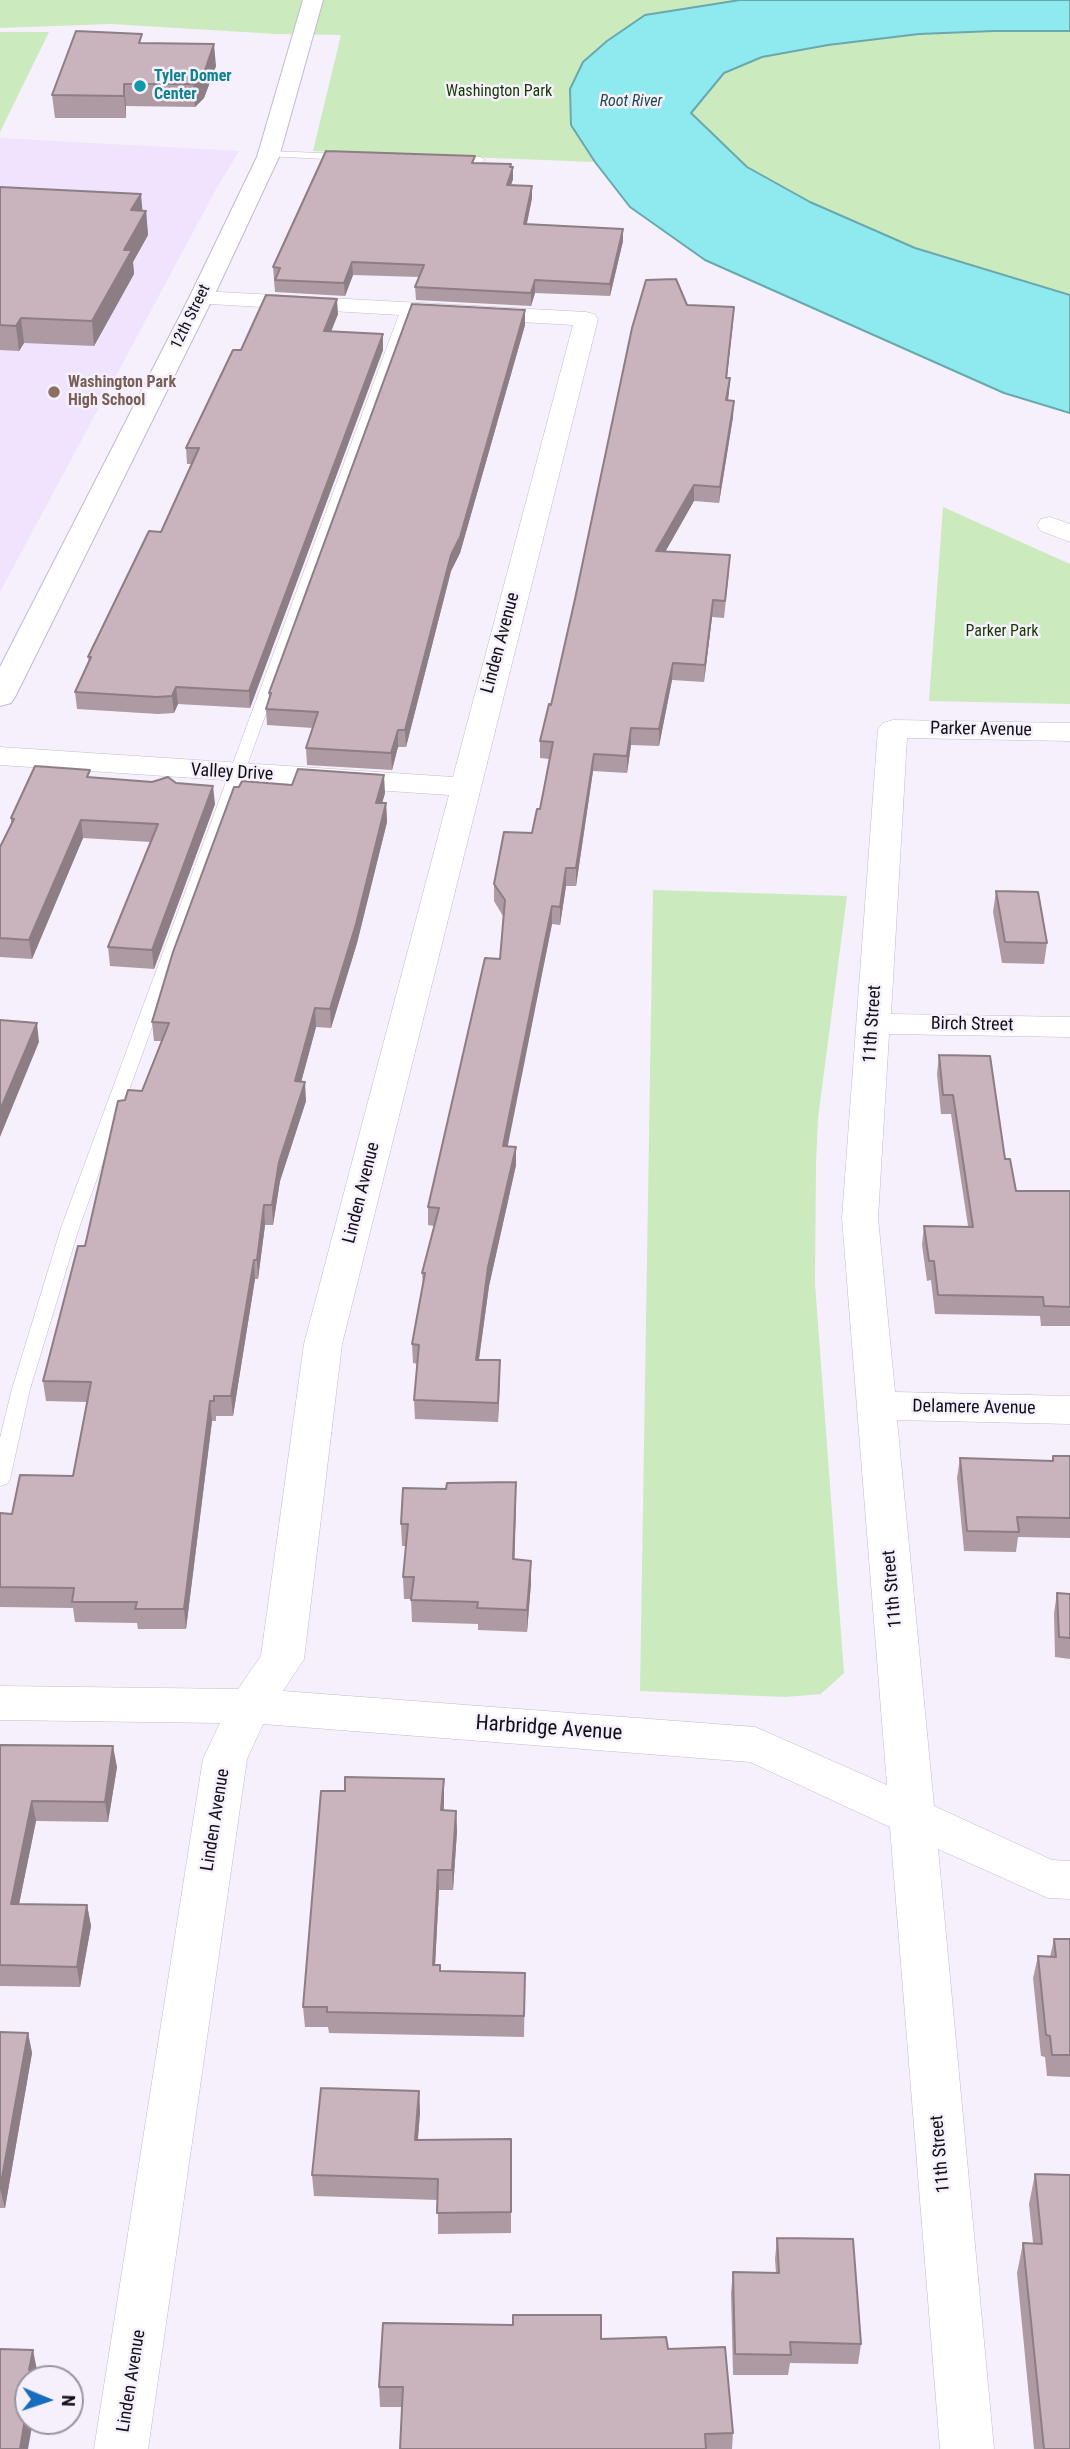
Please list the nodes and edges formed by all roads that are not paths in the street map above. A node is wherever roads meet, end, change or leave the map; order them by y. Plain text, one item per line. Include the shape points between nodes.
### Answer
1 (313, 0) edge
2 (269, 154) junction
3 (362, 157) edge
4 (442, 159) edge
5 (480, 160) edge
6 (201, 298) junction
7 (407, 309) junction
8 (0, 697) edge
9 (893, 729) joint
10 (1070, 732) edge
11 (0, 756) edge
12 (234, 773) junction
13 (464, 787) junction
14 (873, 1024) junction
15 (1070, 1027) edge
16 (877, 1406) junction
17 (1070, 1410) edge
18 (0, 1479) edge
19 (0, 1703) edge
20 (250, 1706) junction
21 (913, 1820) junction
22 (1070, 1880) edge
23 (121, 2449) edge
24 (967, 2449) edge

1 - 2 street, 12th Street
2 - 3 lane
2 - 6 street, 12th Street
4 - 5 lane
6 - 7 street, Linden Avenue
6 - 8 street, 12th Street
7 - 12 lane
7 - 13 street, Linden Avenue via 586,319
9 - 10 street, Parker Avenue
9 - 14 street, 11th Street
11 - 12 street, Valley Drive
12 - 13 street, Valley Drive
12 - 18 lane via 70,1228 21,1388
13 - 20 street, Linden Avenue via 323,1344 282,1659
14 - 15 street, Birch Street
14 - 16 street, 11th Street via 860,1218
16 - 17 street, Delamere Avenue
16 - 21 street, 11th Street
19 - 20 street, Harbridge Avenue
20 - 21 street, Harbridge Avenue via 755,1745
20 - 23 street, Linden Avenue via 225,1759
21 - 22 street, Harbridge Avenue via 1048,1880
21 - 24 street, 11th Street

